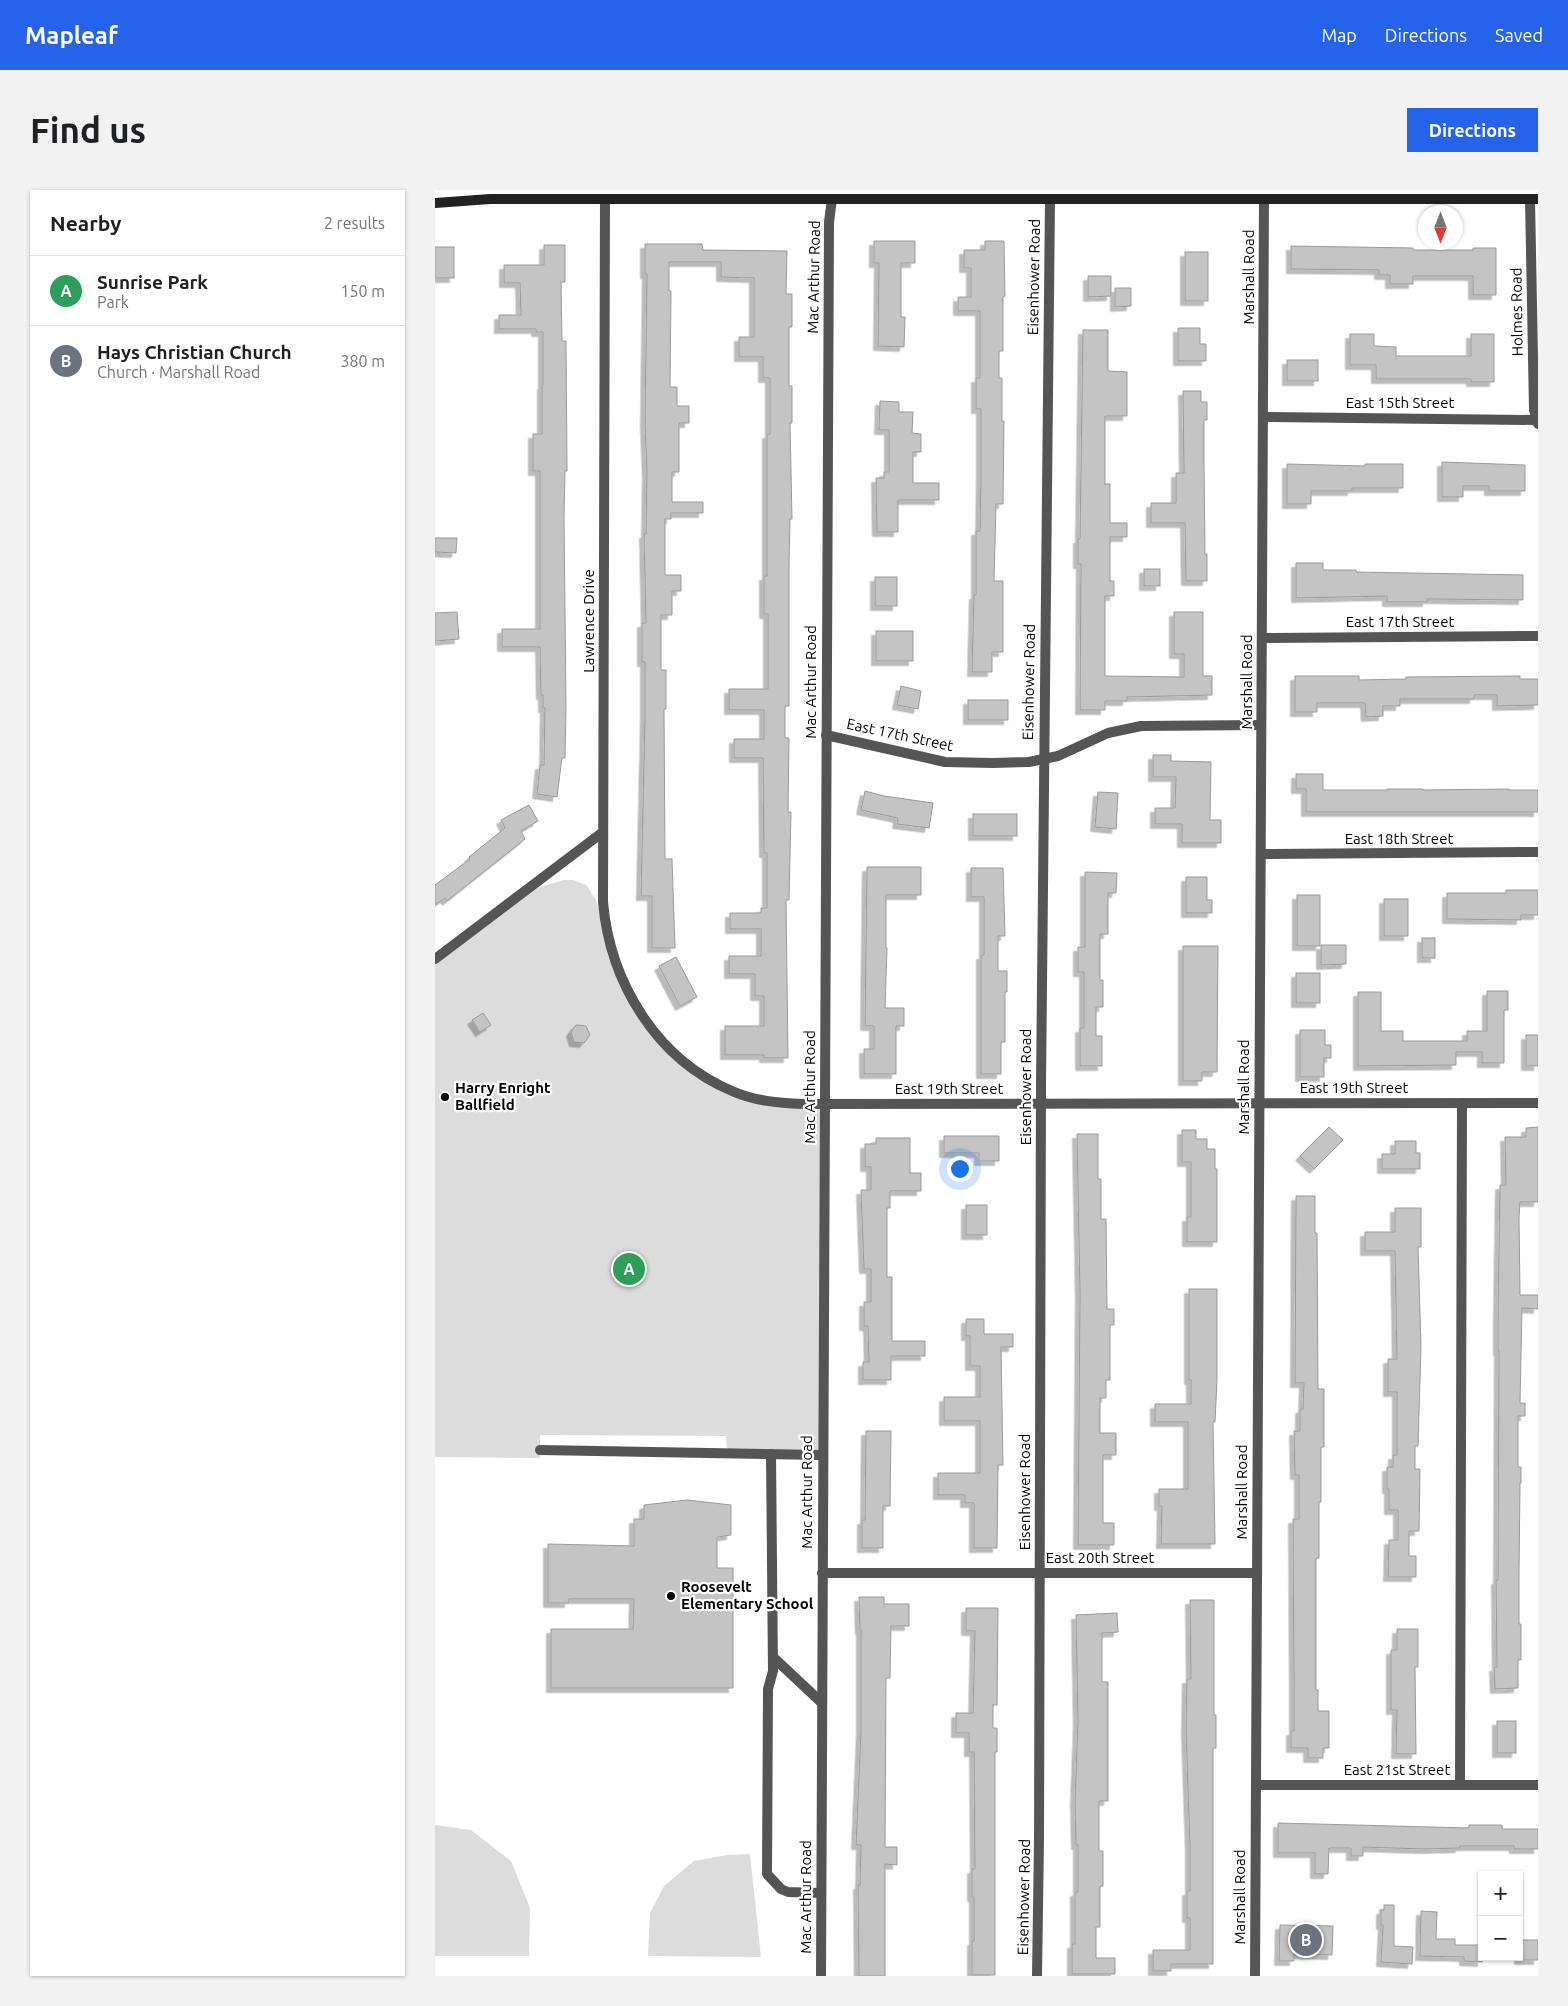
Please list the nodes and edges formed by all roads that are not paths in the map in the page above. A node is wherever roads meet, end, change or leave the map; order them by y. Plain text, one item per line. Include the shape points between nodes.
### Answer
1 (605, 199) junction
2 (832, 199) junction
3 (1050, 199) junction
4 (1264, 199) junction
5 (1534, 199) edge
6 (435, 203) edge
7 (1263, 417) junction
8 (1537, 422) edge
9 (1538, 636) edge
10 (1262, 638) junction
11 (1261, 725) junction
12 (826, 735) junction
13 (1043, 759) junction
14 (603, 832) junction
15 (1538, 852) edge
16 (1261, 854) junction
17 (435, 959) edge
18 (1259, 1103) junction
19 (1462, 1103) junction
20 (1538, 1103) edge
21 (825, 1104) junction
22 (1041, 1104) junction
23 (540, 1450) dead end
24 (771, 1454) junction
25 (822, 1455) junction
26 (822, 1573) junction
27 (1039, 1573) junction
28 (1257, 1573) junction
29 (773, 1657) junction
30 (822, 1703) junction
31 (1256, 1785) junction
32 (1460, 1785) junction
33 (1538, 1786) edge
34 (821, 1893) junction
35 (821, 1976) edge
36 (1037, 1976) edge
37 (1255, 1976) edge

1 - 2 street
1 - 6 street via 490,199
1 - 14 street, Lawrence Drive
2 - 3 street
2 - 12 street, Mac Arthur Road via 829,222
3 - 4 street
3 - 13 street, Eisenhower Road
4 - 5 street
4 - 7 street, Marshall Road
5 - 8 street, Holmes Road via 1534,410
7 - 8 street, East 15th Street
7 - 10 street, Marshall Road
9 - 10 street, East 17th Street
10 - 11 street, Marshall Road
11 - 13 street, East 17th Street via 1141,726 1108,733 1058,756
11 - 16 street, Marshall Road
12 - 13 street, East 17th Street via 945,762 993,764
12 - 21 street, Mac Arthur Road
13 - 22 street, Eisenhower Road
14 - 17 street
14 - 21 street, East 19th Street via 603,898 609,939 631,998 648,1025 669,1050 688,1065 733,1092 778,1103
15 - 16 street, East 18th Street
16 - 18 street, Marshall Road
18 - 19 street, East 19th Street
18 - 22 street, East 19th Street
18 - 28 street, Marshall Road
19 - 20 street, East 19th Street
19 - 32 street
21 - 22 street, East 19th Street
21 - 25 street, Mac Arthur Road
22 - 27 street, Eisenhower Road
23 - 24 street
24 - 25 street
24 - 29 street
25 - 26 street, Mac Arthur Road
26 - 27 street, East 20th Street
26 - 30 street, Mac Arthur Road
27 - 28 street, East 20th Street
27 - 36 street, Eisenhower Road
28 - 31 street, Marshall Road
29 - 30 street
29 - 34 street via 768,1689 767,1874 787,1892
30 - 34 street, Mac Arthur Road
31 - 32 street, East 21st Street
31 - 37 street, Marshall Road
32 - 33 street, East 21st Street
34 - 35 street, Mac Arthur Road

